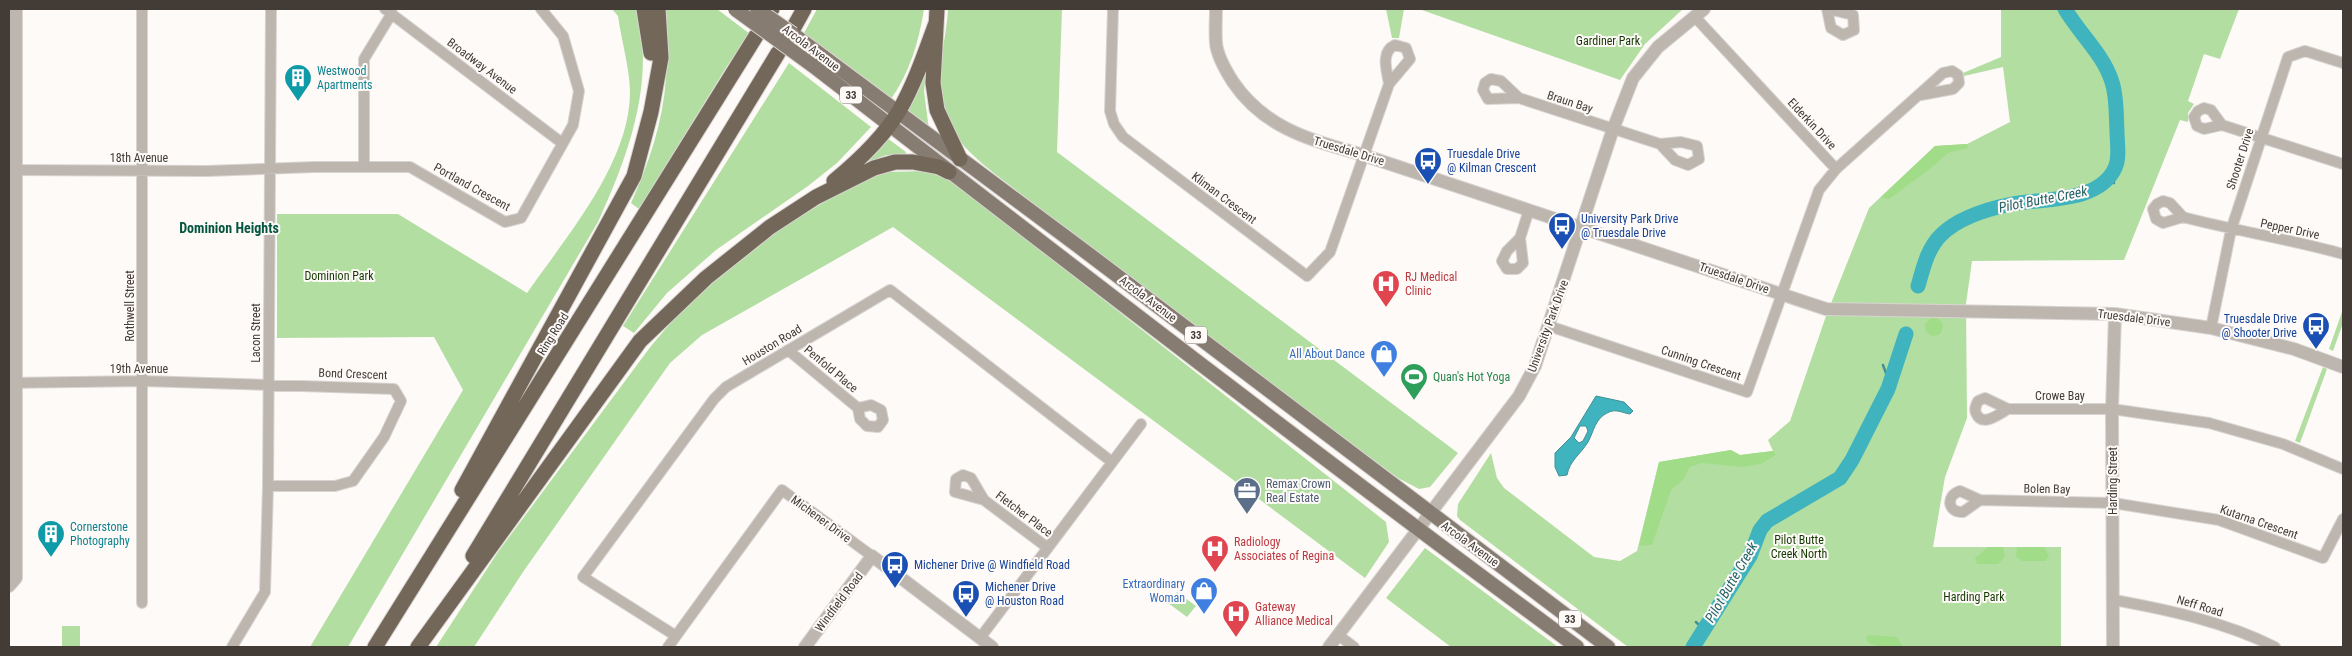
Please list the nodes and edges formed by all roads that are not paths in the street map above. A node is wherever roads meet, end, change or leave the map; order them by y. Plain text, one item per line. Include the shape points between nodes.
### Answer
1 (16, 9) edge
2 (142, 9) edge
3 (271, 9) edge
4 (541, 9) edge
5 (644, 9) edge
6 (658, 9) edge
7 (735, 9) edge
8 (767, 9) edge
9 (804, 9) edge
10 (1113, 9) edge
11 (1216, 9) edge
12 (389, 11) edge
13 (1700, 13) edge
14 (937, 16) edge
15 (794, 27) dead end
16 (756, 36) dead end
17 (778, 53) dead end
18 (816, 60) junction
19 (2343, 63) edge
20 (1389, 84) dead end
21 (1920, 95) dead end
22 (1519, 98) dead end
23 (651, 112) junction
24 (898, 112) junction
25 (889, 124) junction
26 (2222, 125) dead end
27 (1613, 129) junction
28 (2260, 138) junction
29 (562, 144) junction
30 (1660, 144) dead end
31 (1363, 155) junction
32 (960, 159) junction
33 (2343, 164) edge
34 (364, 167) junction
35 (269, 169) junction
36 (1836, 169) junction
37 (13, 170) edge
38 (143, 171) junction
39 (949, 172) junction
40 (816, 197) junction
41 (1529, 210) junction
42 (2183, 217) dead end
43 (13, 221) edge
44 (1583, 227) junction
45 (2231, 230) junction
46 (1520, 238) dead end
47 (2343, 254) edge
48 (1781, 294) junction
49 (2115, 314) junction
50 (1549, 326) junction
51 (2211, 328) junction
52 (788, 350) junction
53 (2343, 367) edge
54 (143, 381) junction
55 (13, 383) edge
56 (269, 383) junction
57 (858, 408) dead end
58 (2112, 408) junction
59 (2008, 409) dead end
60 (1141, 424) dead end
61 (1112, 462) junction
62 (2343, 469) edge
63 (268, 486) junction
64 (984, 500) dead end
65 (1980, 500) dead end
66 (2113, 503) junction
67 (1430, 515) junction
68 (2343, 519) edge
69 (1418, 530) junction
70 (1048, 548) junction
71 (872, 556) junction
72 (12, 561) edge
73 (11, 581) edge
74 (2114, 600) junction
75 (142, 603) dead end
76 (385, 631) junction
77 (1338, 635) junction
78 (676, 636) junction
79 (980, 638) junction
80 (232, 647) edge
81 (374, 647) edge
82 (418, 647) edge
83 (668, 647) edge
84 (805, 647) edge
85 (992, 647) edge
86 (1329, 647) edge
87 (1354, 647) edge
88 (1577, 647) edge
89 (1608, 647) edge
90 (2113, 647) edge
91 (2275, 647) edge

1 - 37 street
2 - 38 street, Rothwell Street
3 - 35 street, Lacon Street
4 - 29 street, Portland Crescent via 563,36 579,91 573,125
5 - 23 highway via 651,47
6 - 23 highway via 661,58
7 - 18 main road, Arcola Avenue / 33, bridge
8 - 18 main road, Arcola Avenue / 33, bridge
9 - 15 highway
10 - 31 street, Kliman Crescent via 1110,111 1123,137 1307,276 1330,252
11 - 31 street, Truesdale Drive via 1216,45 1226,72 1242,95 1269,120 1303,137
12 - 29 street, Broadway Avenue
12 - 34 street via 364,59
13 - 27 street, University Park Drive via 1658,47 1633,78
13 - 36 street, Elderkin Drive
14 - 24 highway via 915,79
14 - 32 highway via 932,84 946,132
16 - 76 highway, Ring Road
17 - 82 highway
18 - 24 main road, Arcola Avenue / 33
18 - 25 main road, Arcola Avenue / 33
19 - 28 street, Shooter Drive via 2305,51 2288,57
20 - 31 street
21 - 36 street
22 - 27 street, Braun Bay
23 - 76 highway via 634,176
24 - 25 highway
24 - 32 main road, Arcola Avenue / 33
25 - 39 main road, Arcola Avenue / 33
25 - 40 highway via 852,166
26 - 28 street
27 - 30 street, Braun Bay
27 - 44 street, University Park Drive
28 - 33 street
28 - 45 street, Shooter Drive
29 - 34 street, Portland Crescent via 521,218 505,222 410,167
31 - 41 street, Truesdale Drive
32 - 67 main road, Arcola Avenue / 33
34 - 35 street, Portland Crescent
35 - 38 street, 18th Avenue
35 - 56 street, Lacon Street
36 - 48 street, Elderkin Drive via 1819,190
37 - 38 street, 18th Avenue
37 - 43 street
38 - 54 street, Rothwell Street
39 - 40 highway via 928,164 895,162 874,168
39 - 69 main road, Arcola Avenue / 33
40 - 82 highway via 770,227 706,278 640,341
41 - 44 street, Truesdale Drive
41 - 46 street
42 - 45 street, Pepper Drive
43 - 55 street
44 - 48 street, Truesdale Drive
44 - 50 street, University Park Drive
45 - 47 street, Pepper Drive via 2300,242
45 - 51 street, Shooter Drive
48 - 49 street, Truesdale Drive via 1826,309 1842,310
48 - 50 street, Cunning Crescent via 1748,392
49 - 51 street, Truesdale Drive
49 - 58 street, Harding Street
50 - 67 street, University Park Drive via 1535,366 1519,396
51 - 53 street, Truesdale Drive via 2294,349
52 - 57 street, Penfold Place
52 - 61 street, Houston Road via 890,290
52 - 78 street, Houston Road via 726,387 714,399 582,577
54 - 55 street, 19th Avenue
54 - 56 street, 19th Avenue
54 - 75 street, Rothwell Street
55 - 72 street
56 - 63 street, Lacon Street
56 - 63 street, Bond Crescent via 394,389 401,401 384,437 353,481 336,486
58 - 59 street, Crowe Bay
58 - 62 street via 2209,422 2283,444
58 - 66 street, Harding Street
60 - 61 street
61 - 70 street
63 - 80 street, Lacon Street via 265,592
64 - 70 street, Fletcher Place
65 - 66 street, Bolen Bay
66 - 68 street, Kutarna Crescent via 2219,520 2323,558
66 - 74 street, Harding Street
67 - 69 street, University Park Drive
67 - 89 main road, Arcola Avenue / 33
69 - 77 street, University Park Drive
69 - 88 main road, Arcola Avenue / 33
70 - 79 street
71 - 78 street, Michener Drive via 782,490
71 - 79 street, Michener Drive
71 - 84 street, Windfield Road
72 - 73 street
74 - 90 street, Harding Street
74 - 91 street, Neff Road via 2171,610 2252,636
76 - 81 highway, Ring Road
77 - 86 street, University Park Drive
77 - 87 street
78 - 83 street, Michener Drive
79 - 85 street, Michener Drive

